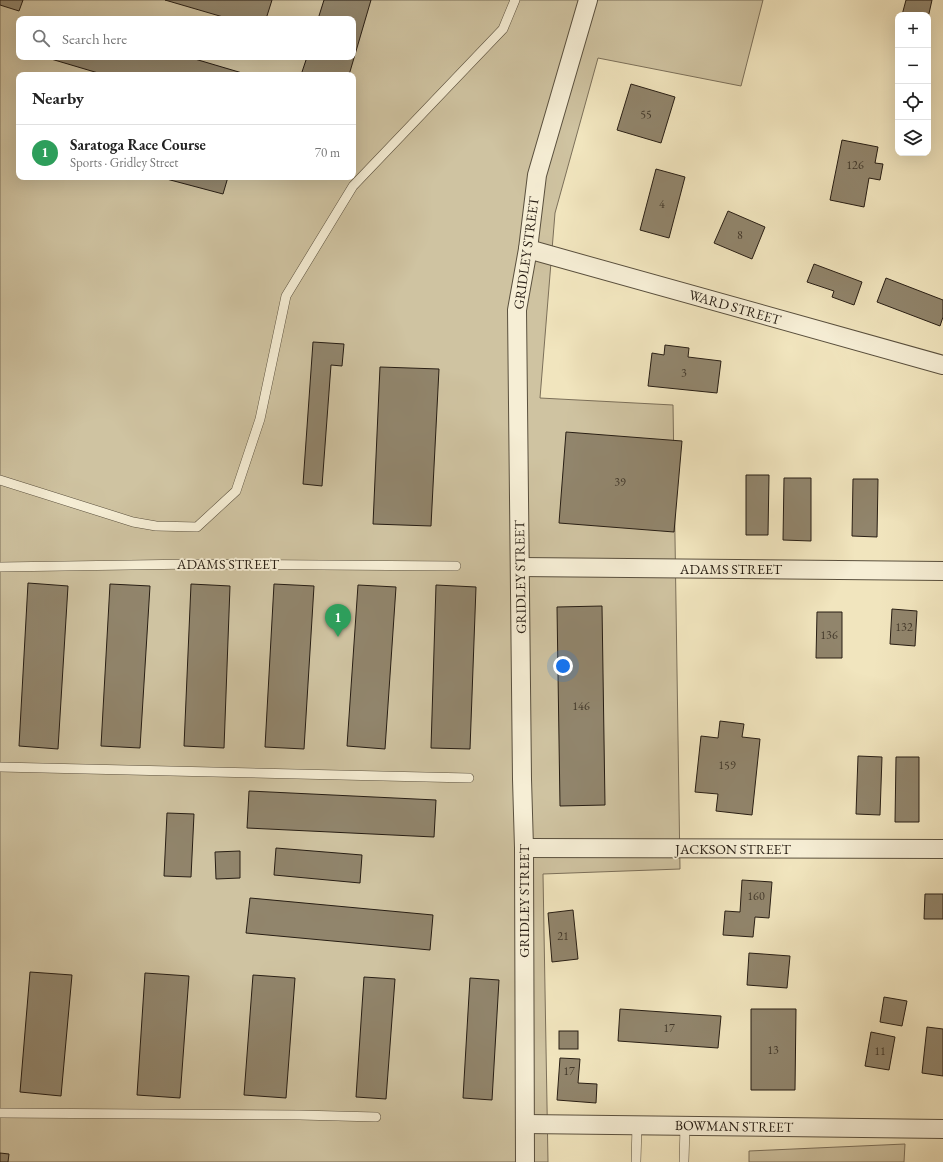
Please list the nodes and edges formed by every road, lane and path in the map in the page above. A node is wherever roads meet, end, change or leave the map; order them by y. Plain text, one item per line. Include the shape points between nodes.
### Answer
1 (515, 0) edge
2 (588, 0) edge
3 (528, 249) junction
4 (943, 365) edge
5 (0, 480) edge
6 (456, 566) dead end
7 (0, 567) edge
8 (520, 567) junction
9 (943, 570) edge
10 (0, 767) edge
11 (469, 778) dead end
12 (524, 848) junction
13 (943, 849) edge
14 (0, 1113) edge
15 (376, 1117) dead end
16 (525, 1124) junction
17 (637, 1125) junction
18 (685, 1126) junction
19 (943, 1128) edge
20 (525, 1162) edge
21 (636, 1162) edge
22 (684, 1162) edge

1 - 5 lane via 503,29 353,186 286,296 260,419 236,491 197,527 156,526 133,522
2 - 3 street, GRIDLEY STREET via 537,175
3 - 4 street, WARD STREET
3 - 8 street, GRIDLEY STREET via 516,310
6 - 7 lane, ADAMS STREET via 195,564
8 - 9 street, ADAMS STREET
8 - 12 street, GRIDLEY STREET
10 - 11 lane
12 - 13 street, JACKSON STREET
12 - 16 street, GRIDLEY STREET
14 - 15 lane
16 - 17 street, BOWMAN STREET
16 - 20 street, GRIDLEY STREET
17 - 18 street, BOWMAN STREET
17 - 21 lane
18 - 19 street, BOWMAN STREET
18 - 22 lane

